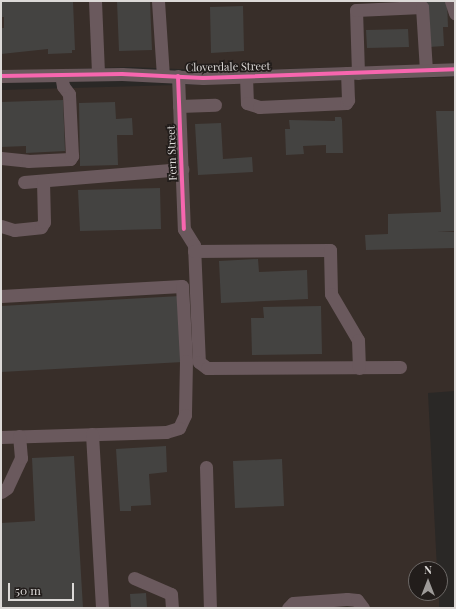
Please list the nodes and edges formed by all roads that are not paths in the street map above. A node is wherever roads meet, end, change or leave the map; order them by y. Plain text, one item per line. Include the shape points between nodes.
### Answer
1 (95, 1) edge
2 (158, 1) edge
3 (451, 1) edge
4 (455, 13) edge
5 (455, 69) edge
6 (426, 70) junction
7 (353, 73) junction
8 (98, 74) junction
9 (61, 75) junction
10 (1, 76) edge
11 (162, 76) junction
12 (178, 76) junction
13 (246, 76) junction
14 (215, 105) dead end
15 (179, 106) junction
16 (1, 158) edge
17 (182, 169) junction
18 (43, 181) junction
19 (24, 182) dead end
20 (1, 226) edge
21 (194, 251) junction
22 (1, 296) edge
23 (400, 367) dead end
24 (359, 368) junction
25 (92, 434) junction
26 (19, 436) junction
27 (1, 437) edge
28 (206, 467) dead end
29 (1, 492) edge
30 (134, 578) dead end
31 (102, 608) edge
32 (172, 608) edge
33 (210, 608) edge
34 (288, 608) edge
35 (363, 608) edge

1 - 8 street
2 - 11 street
3 - 4 street
5 - 6 street, Cloverdale Street
6 - 7 street, Cloverdale Street
6 - 7 street via 422,7 356,10
7 - 13 street, Cloverdale Street
7 - 13 street via 346,103 259,107 247,103
8 - 9 street, Cloverdale Street
8 - 11 street, Cloverdale Street
9 - 10 street, Cloverdale Street
9 - 16 street via 63,86 69,94 72,156 70,159 28,161
11 - 12 street, Cloverdale Street
12 - 13 street, Cloverdale Street
12 - 15 street, Fern Street
14 - 15 street
15 - 17 street, Fern Street
17 - 18 street via 76,176
17 - 21 street, Fern Street via 184,229 194,244
18 - 19 street
18 - 20 street via 44,222 41,227 14,230
21 - 24 street via 330,250 331,294 358,340
21 - 24 street via 199,362 207,368
22 - 25 street via 182,286 186,360 185,415 179,428 166,432
23 - 24 street
25 - 26 street
25 - 31 street
26 - 27 street
26 - 29 street via 21,458 7,488
28 - 33 street
30 - 32 street via 171,594
34 - 35 street via 293,603 347,599 357,600

